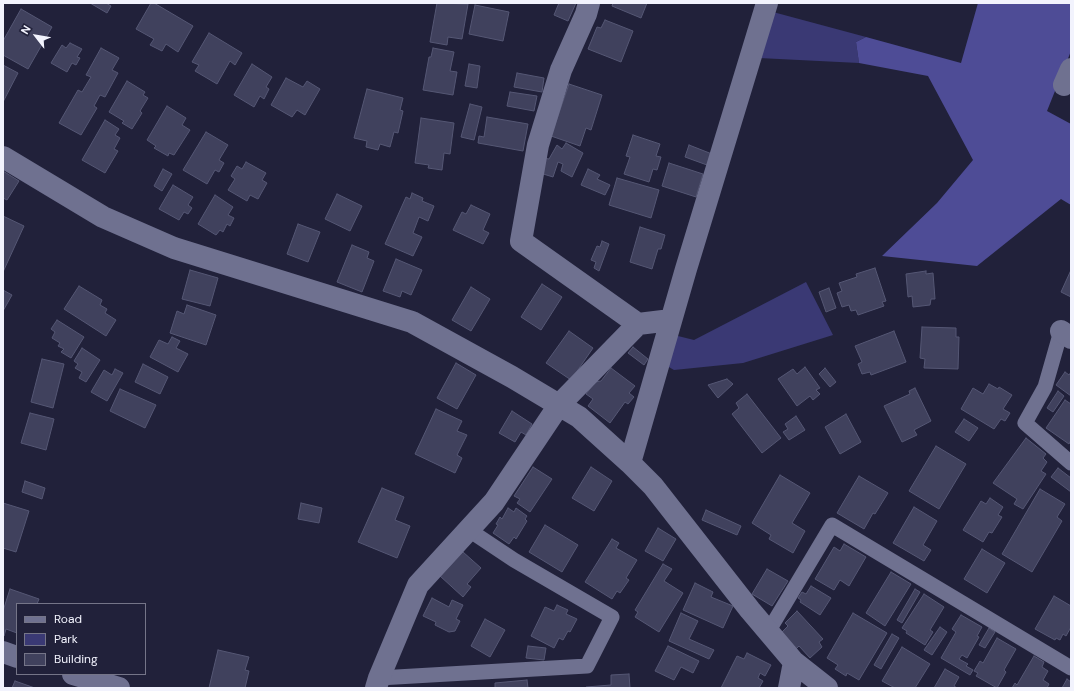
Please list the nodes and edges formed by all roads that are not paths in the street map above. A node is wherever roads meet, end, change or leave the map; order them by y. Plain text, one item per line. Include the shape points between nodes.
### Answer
1 (589, 3) edge
2 (767, 3) edge
3 (3, 157) edge
4 (671, 320) junction
5 (638, 324) junction
6 (1066, 335) edge
7 (559, 405) junction
8 (630, 463) junction
9 (1071, 463) edge
10 (468, 530) junction
11 (768, 632) junction
12 (3, 652) edge
13 (16, 657) edge
14 (794, 662) junction
15 (1071, 668) edge
16 (76, 675) edge
17 (377, 683) edge
18 (119, 688) edge
19 (789, 688) edge
20 (827, 688) edge

1 - 5 street via 561,70 538,145 521,241
2 - 4 street
3 - 7 street via 103,217 174,248 412,322
4 - 5 street
4 - 8 street
5 - 7 street
6 - 9 lane via 1044,387 1025,423
7 - 8 street via 579,417
7 - 10 street via 494,502
8 - 11 street via 653,486
10 - 17 street via 418,585
10 - 17 lane via 612,617 587,666
11 - 14 street
11 - 15 lane via 832,525
12 - 13 street
14 - 19 street
14 - 20 street
16 - 18 street

